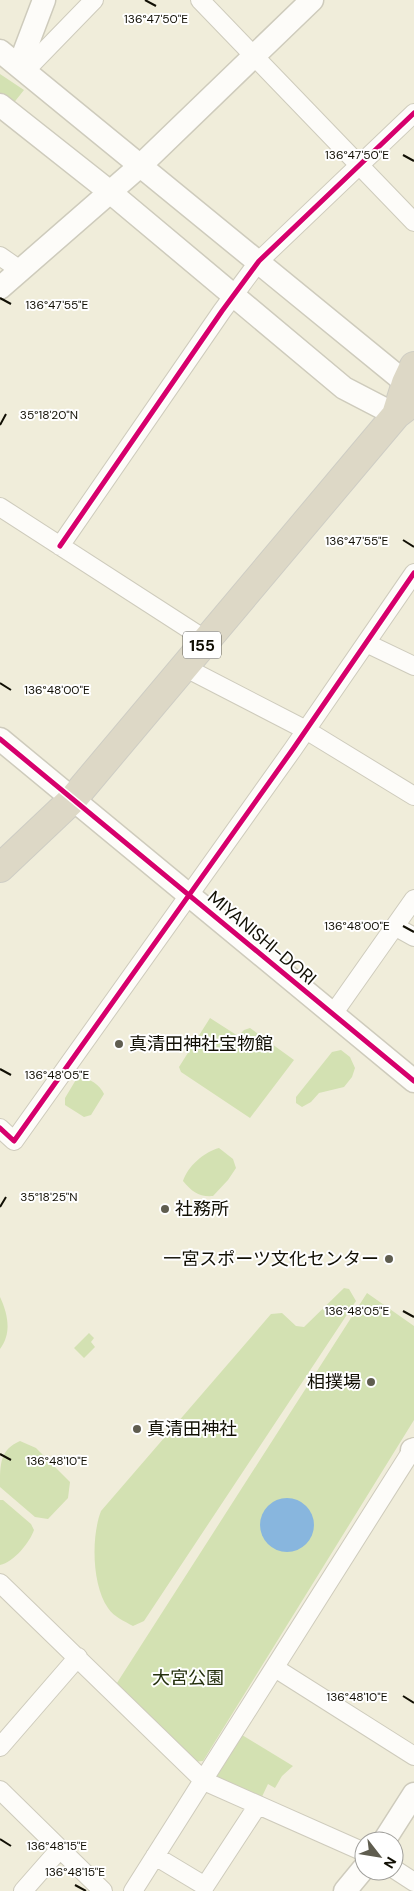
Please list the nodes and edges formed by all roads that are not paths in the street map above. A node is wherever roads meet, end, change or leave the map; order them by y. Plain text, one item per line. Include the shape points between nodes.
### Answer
1 (44, 0) edge
2 (94, 0) edge
3 (200, 0) edge
4 (312, 0) edge
5 (0, 51) edge
6 (254, 56) junction
7 (22, 68) junction
8 (0, 105) edge
9 (414, 113) edge
10 (359, 164) junction
11 (141, 165) junction
12 (110, 192) junction
13 (414, 222) edge
14 (0, 256) edge
15 (259, 261) junction
16 (20, 270) junction
17 (0, 288) edge
18 (234, 294) junction
19 (408, 391) edge
20 (0, 507) edge
21 (60, 546) junction
22 (414, 573) edge
23 (206, 640) junction
24 (366, 643) junction
25 (414, 666) edge
26 (184, 667) junction
27 (306, 730) junction
28 (0, 740) edge
29 (414, 796) edge
30 (73, 799) junction
31 (0, 868) edge
32 (189, 895) junction
33 (414, 899) edge
34 (396, 927) junction
35 (414, 937) edge
36 (333, 1014) junction
37 (414, 1081) edge
38 (0, 1128) edge
39 (414, 1449) edge
40 (0, 1583) edge
41 (78, 1657) junction
42 (275, 1668) junction
43 (0, 1747) edge
44 (414, 1756) edge
45 (204, 1781) junction
46 (0, 1790) edge
47 (414, 1794) edge
48 (258, 1805) junction
49 (390, 1831) edge
50 (354, 1848) edge
51 (59, 1850) junction
52 (155, 1856) junction
53 (354, 1880) edge
54 (23, 1891) edge
55 (103, 1891) edge
56 (132, 1891) edge
57 (345, 1891) edge

1 - 7 street
2 - 7 street
3 - 6 street
4 - 6 street
5 - 7 street
6 - 10 street
6 - 11 street
7 - 11 street
8 - 12 street
9 - 10 street
10 - 13 street
10 - 15 street
11 - 12 street
11 - 15 street
12 - 16 street
12 - 18 street
14 - 16 street
15 - 18 street
15 - 19 street
16 - 17 street
18 - 19 street via 344,388
18 - 21 street
19 - 23 highway, 155
20 - 21 street
21 - 23 street
22 - 24 street
23 - 26 highway, 155
24 - 25 street
24 - 27 street
26 - 27 street
26 - 30 highway, 155
27 - 29 street
27 - 32 street
28 - 30 street, MIYANISHI-DORI
30 - 31 highway, 155
30 - 32 street, MIYANISHI-DORI
32 - 36 street, MIYANISHI-DORI
32 - 38 street via 14,1141
33 - 34 street
34 - 35 street
34 - 36 street
36 - 37 street, MIYANISHI-DORI
39 - 42 street
40 - 41 street
41 - 43 street
41 - 45 street
42 - 44 street
42 - 45 street
45 - 48 street
45 - 52 street
46 - 51 street
47 - 49 street
48 - 50 street
48 - 52 street via 206,1886
51 - 54 street
51 - 55 street
52 - 56 street
53 - 57 street

